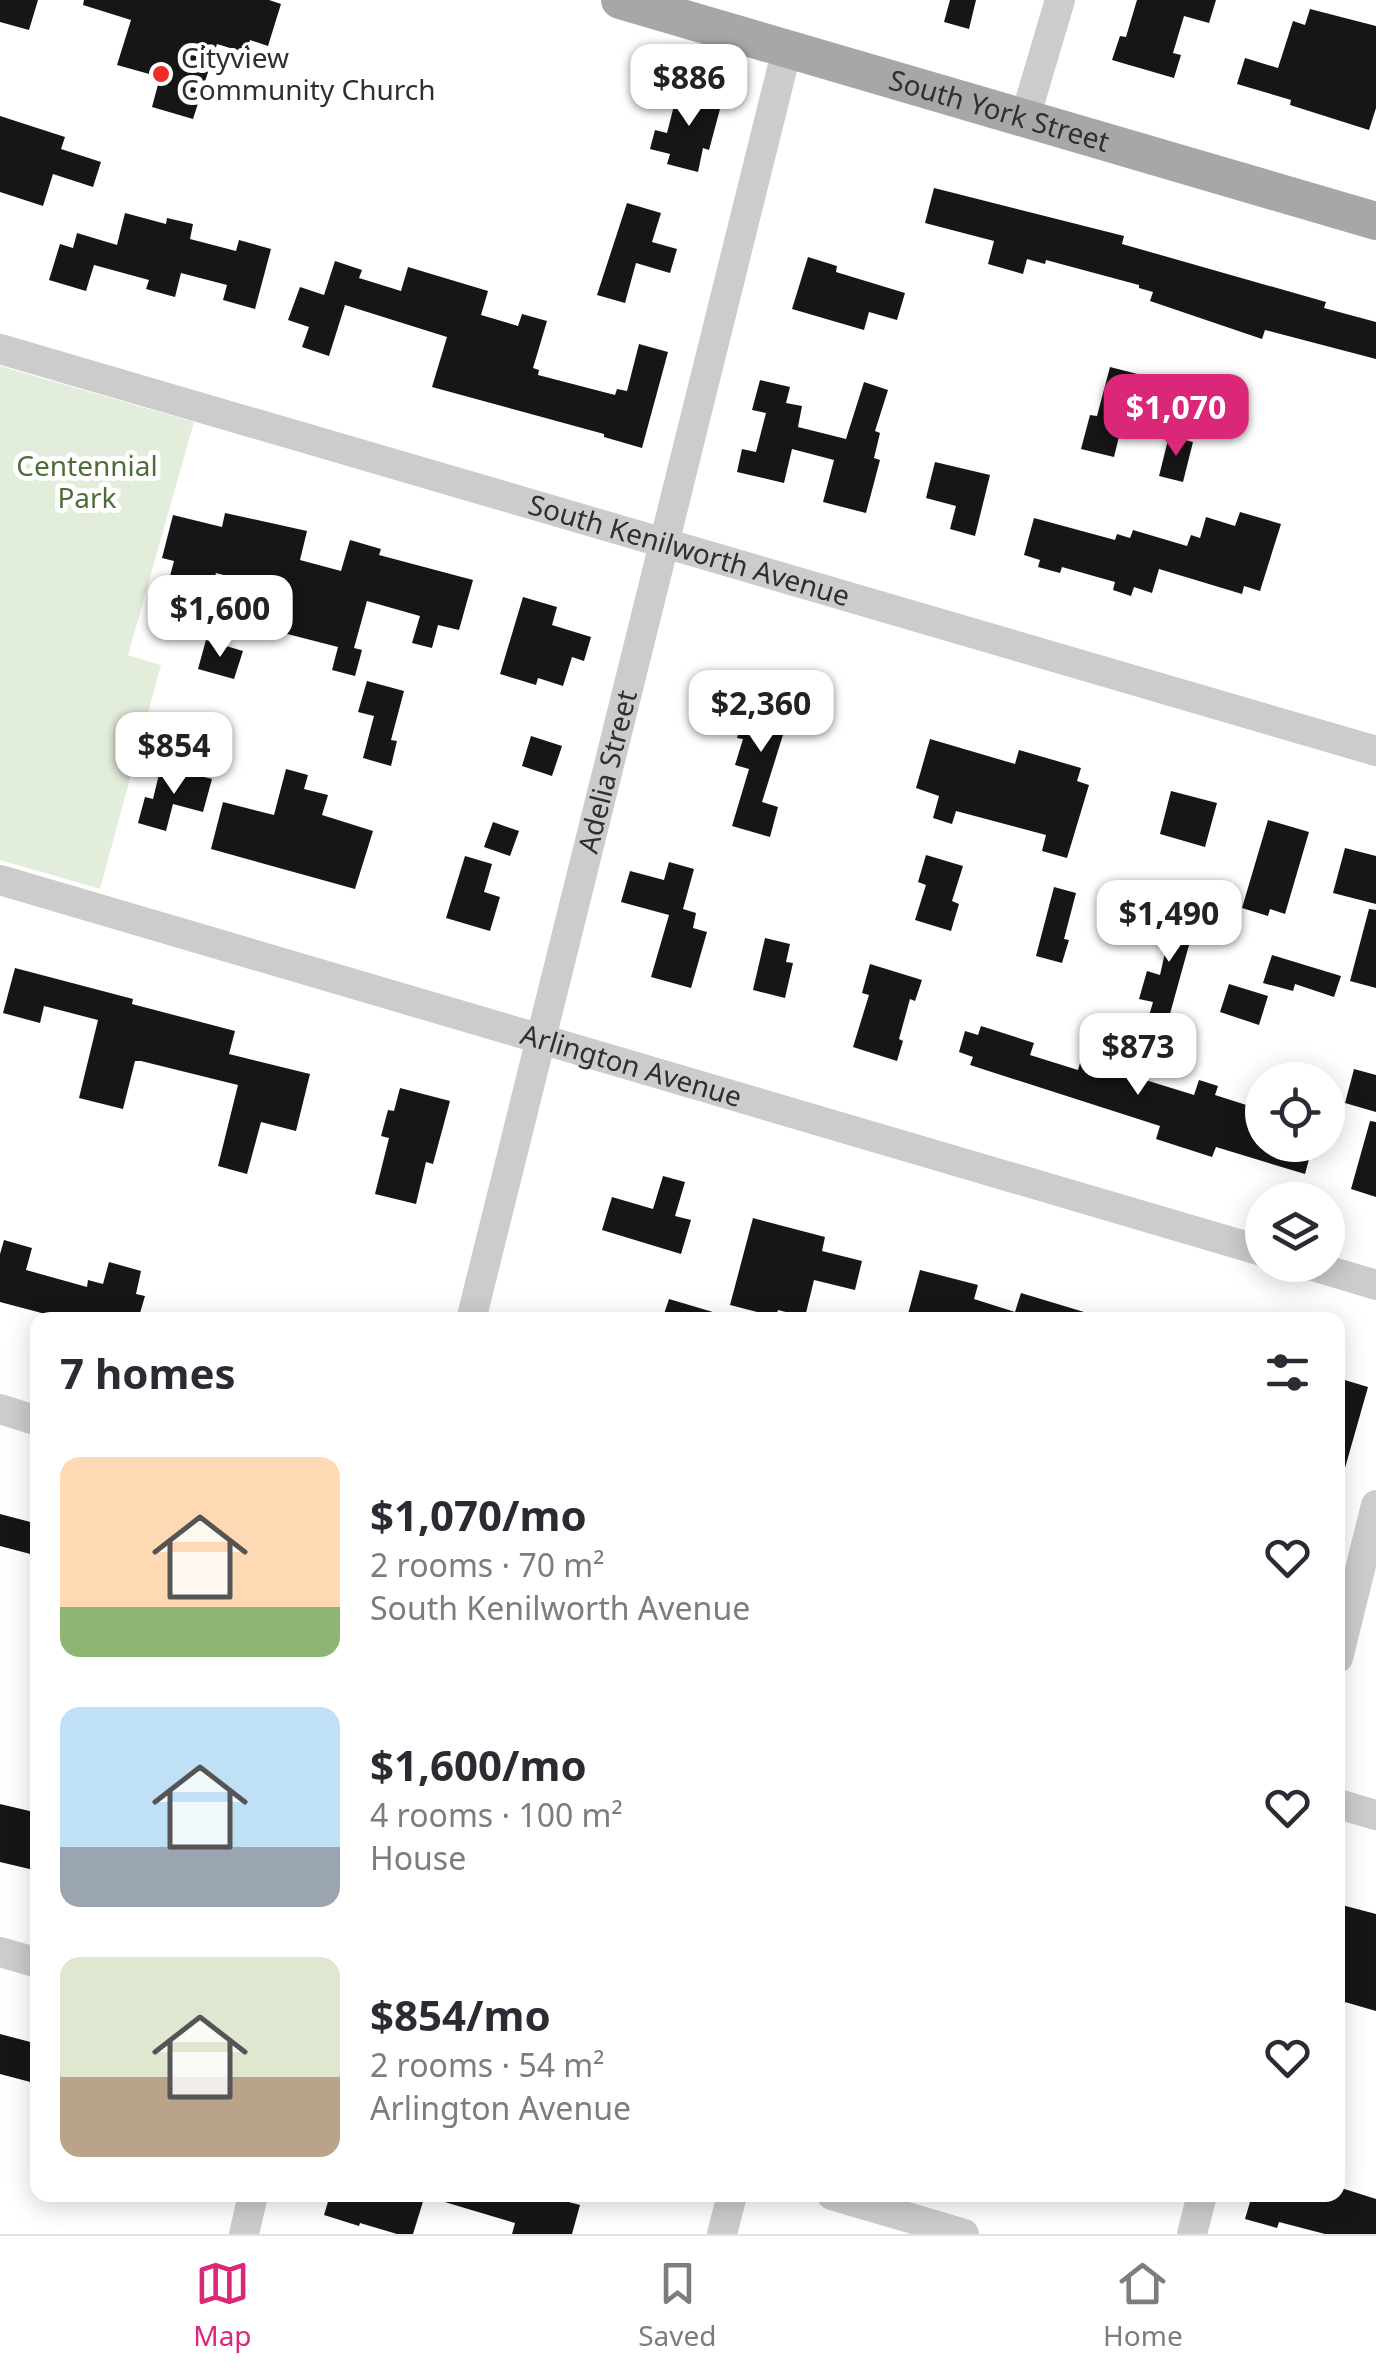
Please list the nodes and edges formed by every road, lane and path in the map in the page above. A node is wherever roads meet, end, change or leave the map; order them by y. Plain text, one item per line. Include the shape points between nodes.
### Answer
1 (622, 0) edge
2 (1060, 0) edge
3 (786, 49) junction
4 (1025, 118) junction
5 (1376, 221) edge
6 (0, 349) edge
7 (664, 542) junction
8 (1376, 752) edge
9 (0, 880) edge
10 (541, 1039) junction
11 (1245, 1246) edge
12 (1345, 1275) edge
13 (1376, 1284) edge
14 (473, 1312) edge
15 (0, 1410) edge
16 (30, 1418) edge
17 (1376, 1505) edge
18 (1345, 1630) edge
19 (1345, 1806) edge
20 (1376, 1816) edge
21 (0, 1952) edge
22 (30, 1960) edge
23 (251, 2202) edge
24 (730, 2202) edge
25 (856, 2202) edge
26 (1200, 2202) edge
27 (244, 2234) edge
28 (722, 2234) edge
29 (964, 2234) edge
30 (1192, 2234) edge

1 - 3 main road, South York Street
2 - 4 street
3 - 4 main road, South York Street
3 - 7 street, Adelia Street
4 - 5 main road, South York Street
6 - 7 street, South Kenilworth Avenue
7 - 8 street, South Kenilworth Avenue
7 - 10 street, Adelia Street
9 - 10 street, Arlington Avenue
10 - 11 street, Arlington Avenue
10 - 14 street, Adelia Street
12 - 13 street
15 - 16 street
17 - 18 street
19 - 20 street
21 - 22 street
23 - 27 street
24 - 28 street
25 - 29 street
26 - 30 street

